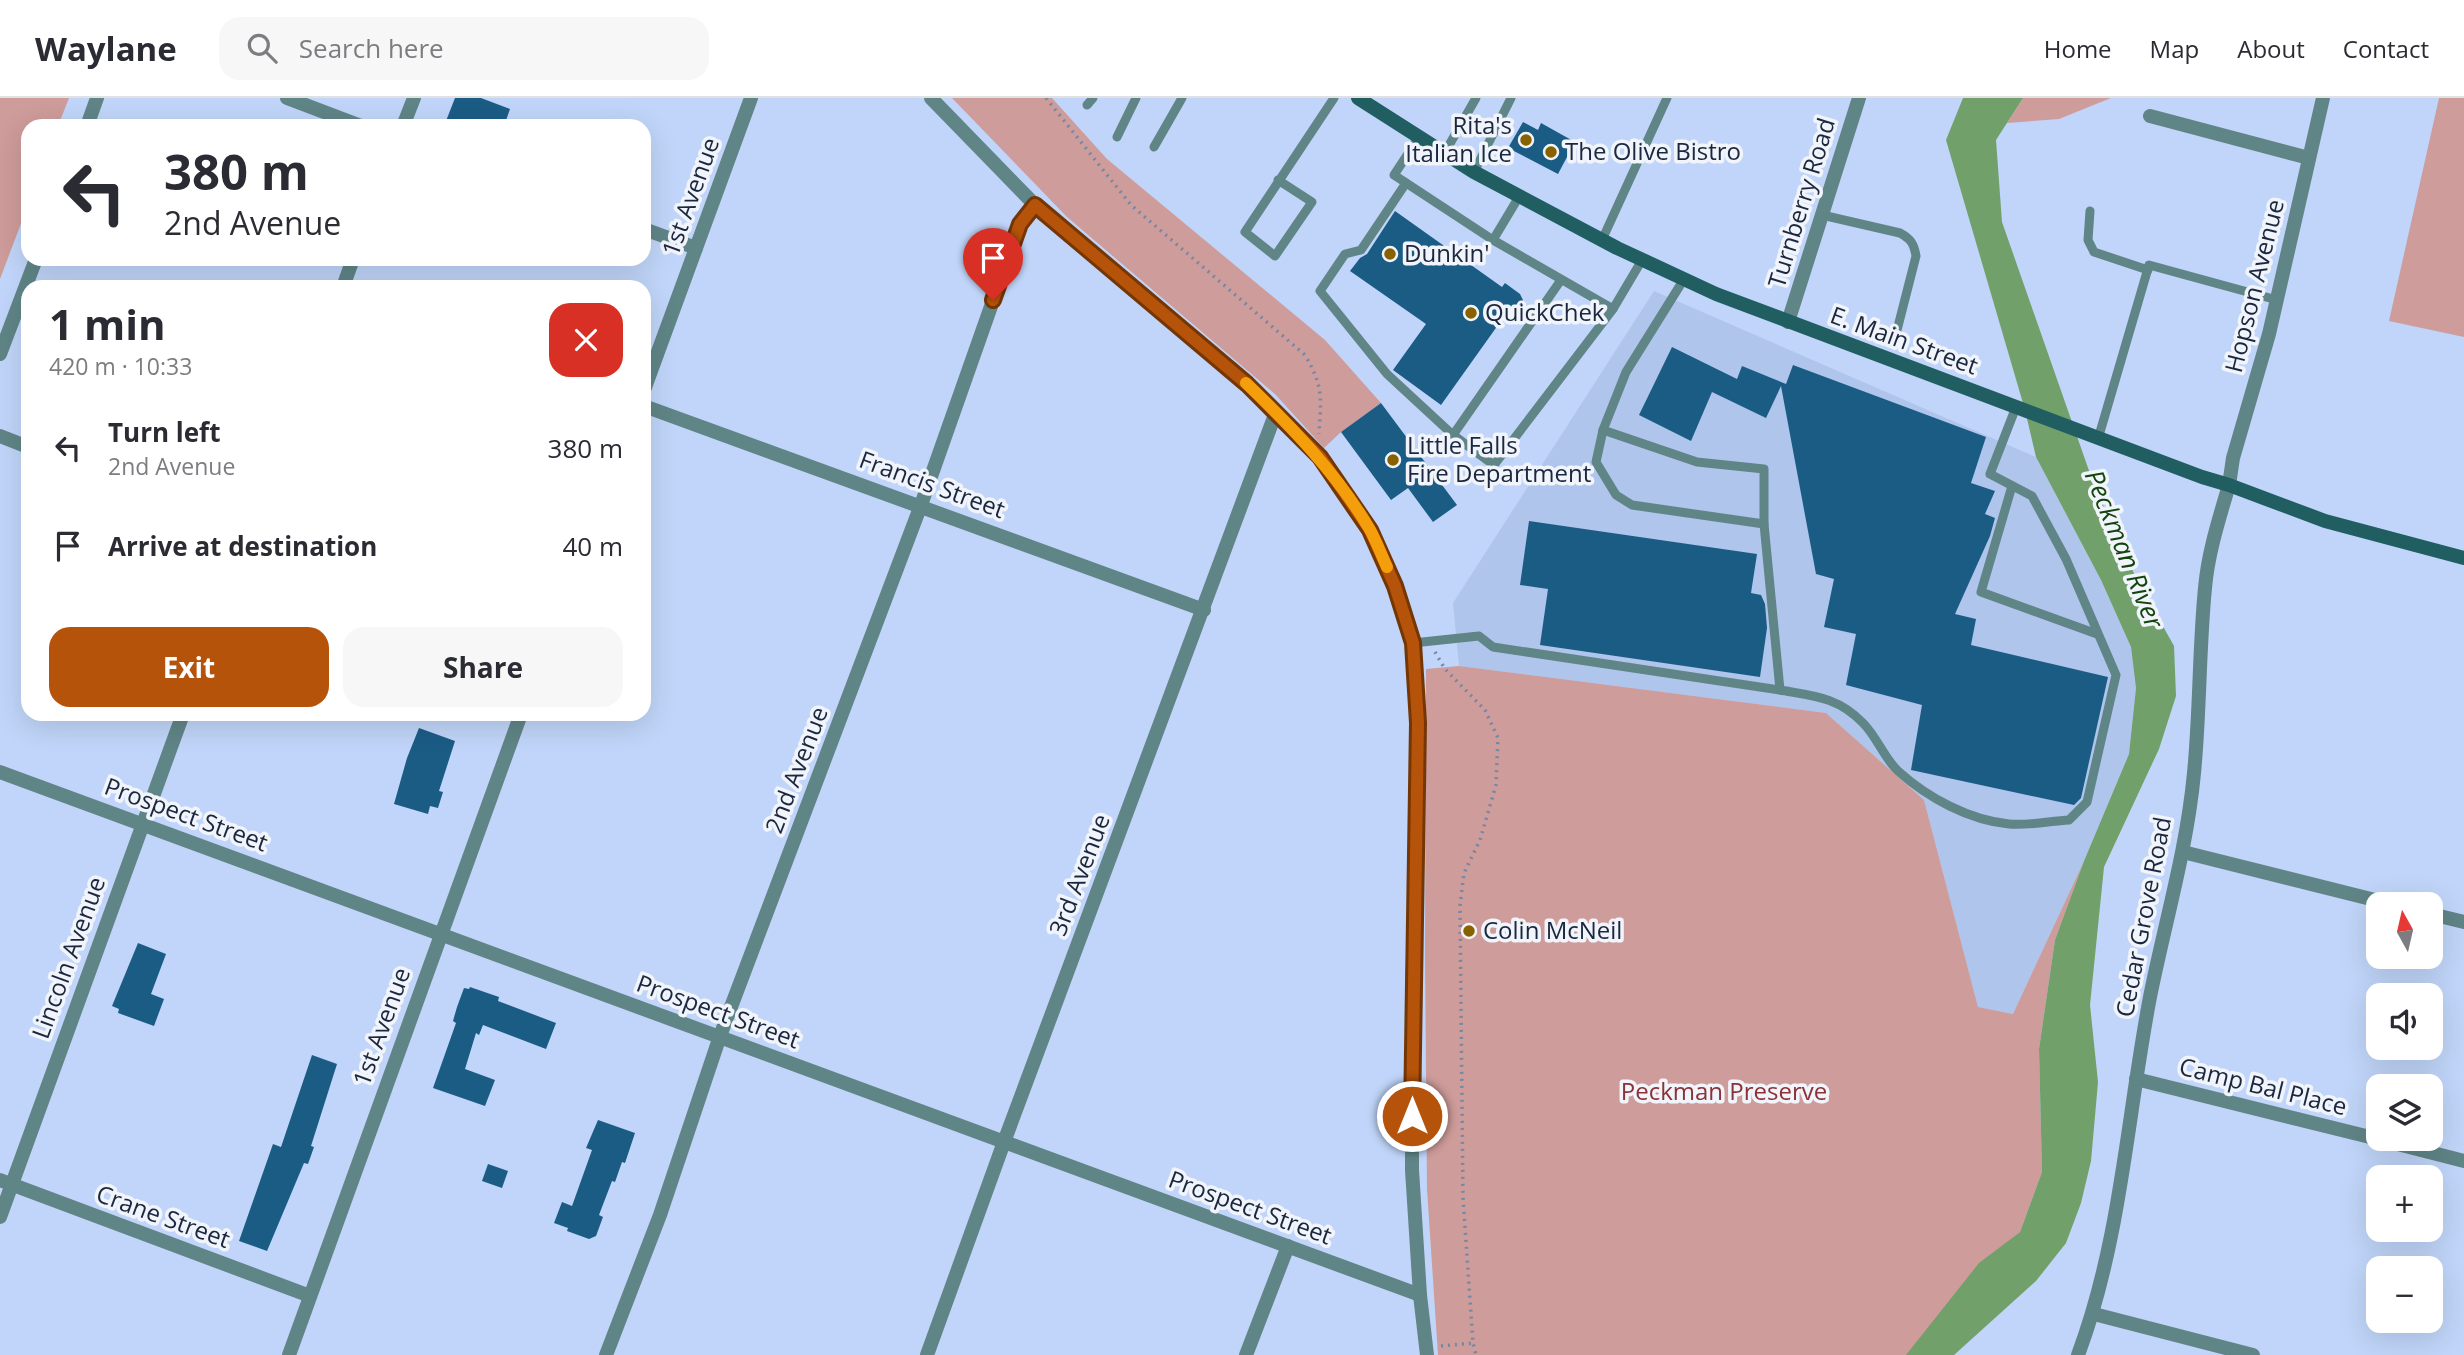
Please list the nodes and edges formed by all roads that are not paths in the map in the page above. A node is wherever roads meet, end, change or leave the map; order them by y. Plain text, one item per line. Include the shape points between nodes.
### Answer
1 (97, 98) edge
2 (287, 98) edge
3 (414, 98) edge
4 (751, 98) edge
5 (931, 98) edge
6 (1136, 98) edge
7 (1182, 98) edge
8 (1334, 98) edge
9 (1358, 98) edge
10 (1476, 98) edge
11 (1511, 98) edge
12 (1667, 98) edge
13 (1859, 98) edge
14 (2323, 98) edge
15 (1376, 103) edge
16 (2150, 116) dead end
17 (90, 119) edge
18 (342, 119) edge
19 (406, 119) edge
20 (1117, 136) dead end
21 (1419, 137) junction
22 (1154, 147) dead end
23 (1444, 154) junction
24 (2309, 158) junction
25 (1474, 172) junction
26 (1278, 180) junction
27 (1406, 183) junction
28 (1520, 195) junction
29 (1035, 205) junction
30 (2090, 211) dead end
31 (1822, 215) junction
32 (651, 232) edge
33 (1493, 240) junction
34 (1602, 240) junction
35 (696, 248) junction
36 (1642, 260) junction
37 (2148, 270) junction
38 (1561, 279) junction
39 (1684, 279) junction
40 (21, 299) edge
41 (2277, 300) junction
42 (1613, 309) junction
43 (1788, 322) junction
44 (1894, 342) dead end
45 (0, 354) edge
46 (651, 371) edge
47 (651, 408) edge
48 (2018, 408) junction
49 (1276, 412) junction
50 (1603, 430) junction
51 (1453, 435) junction
52 (0, 436) edge
53 (2098, 439) junction
54 (21, 444) edge
55 (2229, 485) junction
56 (2012, 486) junction
57 (922, 505) junction
58 (1764, 524) junction
59 (2464, 558) edge
60 (1204, 610) junction
61 (2097, 634) junction
62 (1413, 643) junction
63 (1780, 690) junction
64 (180, 721) edge
65 (518, 721) edge
66 (0, 772) edge
67 (143, 823) junction
68 (2183, 852) junction
69 (2366, 898) edge
70 (2443, 917) edge
71 (2464, 922) edge
72 (440, 933) junction
73 (720, 1037) junction
74 (2136, 1079) junction
75 (2366, 1136) edge
76 (1004, 1142) junction
77 (2425, 1151) edge
78 (2464, 1161) edge
79 (6, 1182) edge
80 (0, 1217) edge
81 (1288, 1246) junction
82 (1420, 1295) junction
83 (310, 1296) junction
84 (2094, 1314) junction
85 (1426, 1351) edge
86 (289, 1355) edge
87 (606, 1355) edge
88 (927, 1355) edge
89 (1246, 1355) edge
90 (2078, 1355) edge
91 (2253, 1355) edge

1 - 17 street
2 - 18 street
3 - 19 street
4 - 35 street, 1st Avenue
5 - 29 street
6 - 20 lane
7 - 22 lane
8 - 26 lane
9 - 15 main road, E. Main Street
10 - 23 lane
11 - 25 lane
12 - 34 lane
13 - 31 street, Turnberry Road
14 - 24 street, Hopson Avenue
15 - 21 main road, E. Main Street
16 - 24 street
21 - 23 main road, E. Main Street
21 - 27 lane via 1394,175
23 - 25 main road, E. Main Street
24 - 41 street, Hopson Avenue
25 - 28 main road, E. Main Street
26 - 26 lane via 1245,232 1275,256 1312,202
27 - 33 lane
27 - 51 lane via 1361,250 1345,254 1320,291 1387,374
28 - 33 lane
28 - 34 main road, E. Main Street
29 - 49 street
29 - 57 street, 2nd Avenue via 1020,224
30 - 37 lane via 2088,240 2094,252
31 - 43 street, Turnberry Road
31 - 44 lane via 1900,233 1914,245 1916,256
32 - 35 street
33 - 38 lane
34 - 36 main road, E. Main Street
35 - 46 street, 1st Avenue
36 - 39 main road, E. Main Street
36 - 42 lane
37 - 41 lane via 2150,265
37 - 53 lane
38 - 42 lane
38 - 51 lane
39 - 43 main road, E. Main Street
39 - 50 lane via 1626,372
40 - 45 street
41 - 55 street, Hopson Avenue
42 - 51 lane via 1494,465
43 - 48 main road, E. Main Street
47 - 57 street, Francis Street
48 - 53 main road, E. Main Street
48 - 56 lane via 1990,474
49 - 60 street, 3rd Avenue
49 - 62 street via 1320,457 1370,530
50 - 58 lane via 1697,462 1764,469
50 - 58 lane via 1596,462 1616,495 1632,505
52 - 54 street
53 - 55 main road, E. Main Street
55 - 59 main road, E. Main Street via 2325,521
55 - 68 street, Cedar Grove Road via 2205,587 2194,774
56 - 61 lane via 2032,496 2066,559
56 - 61 lane via 1981,592
57 - 60 street, Francis Street
57 - 73 street, 2nd Avenue
58 - 63 lane
60 - 76 street, 3rd Avenue
61 - 63 lane via 2116,675 2087,802 2069,820 2010,824 1957,810 1898,771 1864,724 1831,699
62 - 63 lane via 1479,636 1493,647
62 - 82 street via 1418,723 1412,1170
64 - 67 street, Lincoln Avenue
65 - 72 street, 1st Avenue
66 - 67 street, Prospect Street
67 - 72 street, Prospect Street
67 - 79 street, Lincoln Avenue
68 - 69 street
68 - 74 street, Cedar Grove Road
70 - 71 street
72 - 73 street, Prospect Street
72 - 83 street, 1st Avenue
73 - 76 street, Prospect Street
73 - 87 street, 2nd Avenue via 660,1215
74 - 75 street, Camp Bal Place
74 - 84 street, Cedar Grove Road via 2119,1196
76 - 81 street, Prospect Street
76 - 88 street, 3rd Avenue
77 - 78 street, Camp Bal Place
79 - 80 street, Lincoln Avenue
79 - 83 street, Crane Street
81 - 82 street, Prospect Street
81 - 89 street
82 - 85 street
83 - 86 street, 1st Avenue
84 - 90 street, Cedar Grove Road
84 - 91 street

